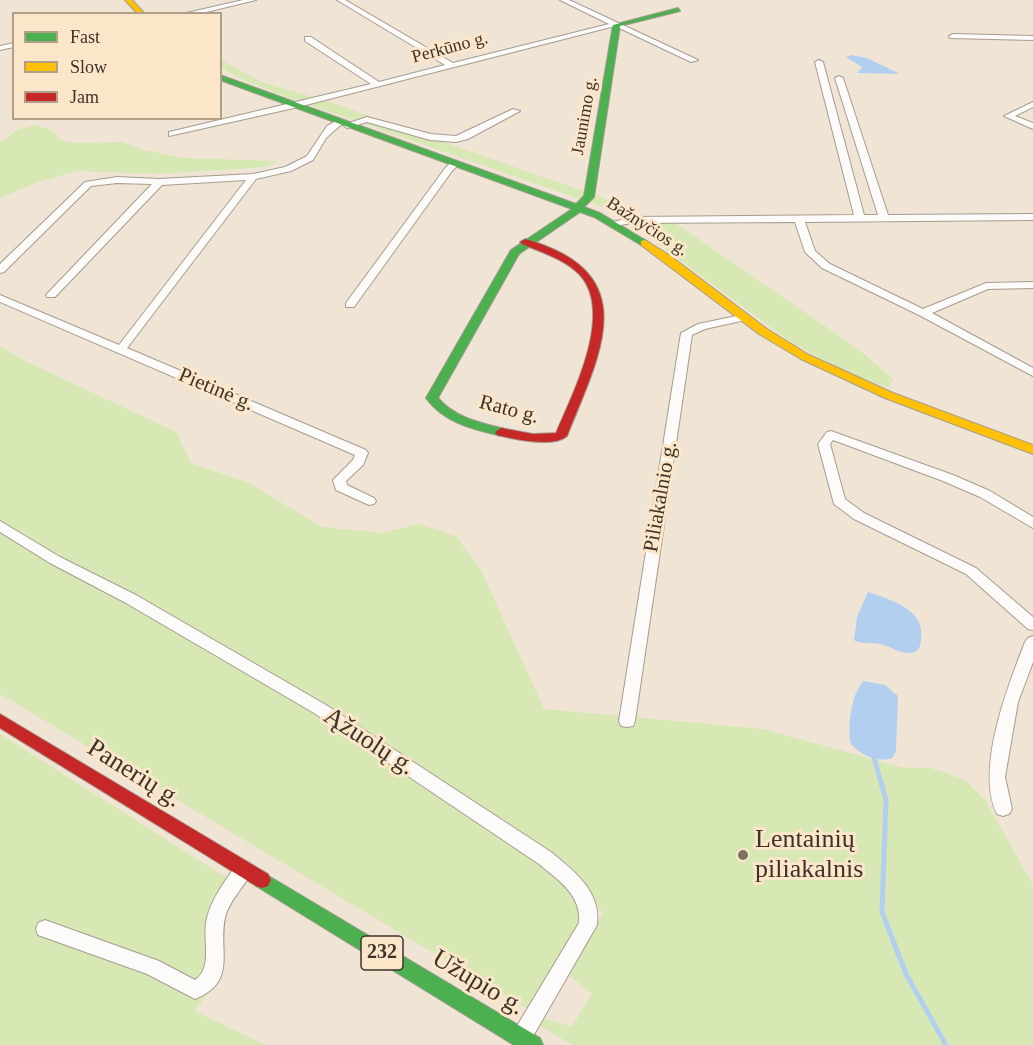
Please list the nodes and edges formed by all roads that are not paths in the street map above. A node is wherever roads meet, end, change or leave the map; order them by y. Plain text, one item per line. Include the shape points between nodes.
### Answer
1 (128, 0) edge
2 (208, 0) edge
3 (253, 0) edge
4 (340, 0) edge
5 (563, 0) edge
6 (218, 7) junction
7 (678, 10) dead end
8 (139, 12) edge
9 (195, 12) edge
10 (616, 25) junction
11 (953, 36) dead end
12 (1033, 38) edge
13 (308, 39) dead end
14 (694, 60) dead end
15 (819, 62) dead end
16 (452, 66) junction
17 (222, 78) edge
18 (839, 78) dead end
19 (378, 85) junction
20 (1033, 104) edge
21 (292, 105) junction
22 (516, 111) dead end
23 (343, 124) junction
24 (1033, 126) edge
25 (172, 134) dead end
26 (456, 163) junction
27 (254, 177) junction
28 (159, 182) junction
29 (579, 207) junction
30 (1033, 217) edge
31 (799, 219) junction
32 (860, 219) junction
33 (884, 219) junction
34 (614, 223) junction
35 (525, 242) junction
36 (0, 270) edge
37 (1033, 285) edge
38 (51, 295) dead end
39 (0, 298) edge
40 (350, 305) dead end
41 (923, 313) junction
42 (746, 317) junction
43 (121, 349) junction
44 (1033, 373) edge
45 (1033, 450) edge
46 (369, 501) dead end
47 (1033, 523) edge
48 (0, 525) edge
49 (1033, 625) edge
50 (1033, 642) edge
51 (0, 720) edge
52 (627, 721) dead end
53 (1004, 809) dead end
54 (244, 869) junction
55 (45, 929) dead end
56 (527, 1041) edge

1 - 8 main road
2 - 6 street
3 - 6 street
4 - 16 street
5 - 10 street
6 - 9 street
7 - 10 main road, Perkūno g.
10 - 14 street
10 - 16 street, Perkūno g.
10 - 29 main road, Jaunimo g. via 591,192
11 - 12 street
13 - 19 street
15 - 32 street
16 - 19 street, Perkūno g.
17 - 21 main road, Bažnyčios g.
18 - 33 street
19 - 21 street, Perkūno g.
20 - 24 street via 1008,116
21 - 23 main road, Bažnyčios g.
21 - 25 street, Perkūno g.
22 - 23 street via 456,139 430,137 367,119
23 - 26 main road, Bažnyčios g.
23 - 27 street via 330,128 310,158 288,170
26 - 29 main road, Bažnyčios g.
26 - 40 street
27 - 28 street
27 - 43 street
28 - 36 street via 117,180 88,184
28 - 38 street
29 - 34 main road, Bažnyčios g.
29 - 35 main road, Rato g.
30 - 33 street
31 - 32 street
31 - 34 street
31 - 41 street via 810,252 826,266
32 - 33 street
34 - 42 main road, Bažnyčios g.
35 - 35 main road, Rato g. via 584,273 596,290 599,306 599,331 561,436 555,440 494,431 446,414 433,404 432,398 507,261
37 - 41 street via 986,286
39 - 43 street, Pietinė g.
41 - 44 street
42 - 45 main road, Bažnyčios g. via 803,356 839,374
42 - 52 street, Piliakalnio g. via 687,333
43 - 46 street, Pietinė g. via 362,453 360,462 339,480 341,486
47 - 49 street via 948,478 831,435 824,444 839,501 859,516 971,571
48 - 56 street, Ąžuolų g. via 320,709 544,858 576,886 589,905 588,925
50 - 53 street via 1010,702 997,777
51 - 54 main road, Panerių g. / 232
54 - 55 street via 216,914 213,974 203,987 195,990 152,967
54 - 56 main road, Užupio g. / 232

